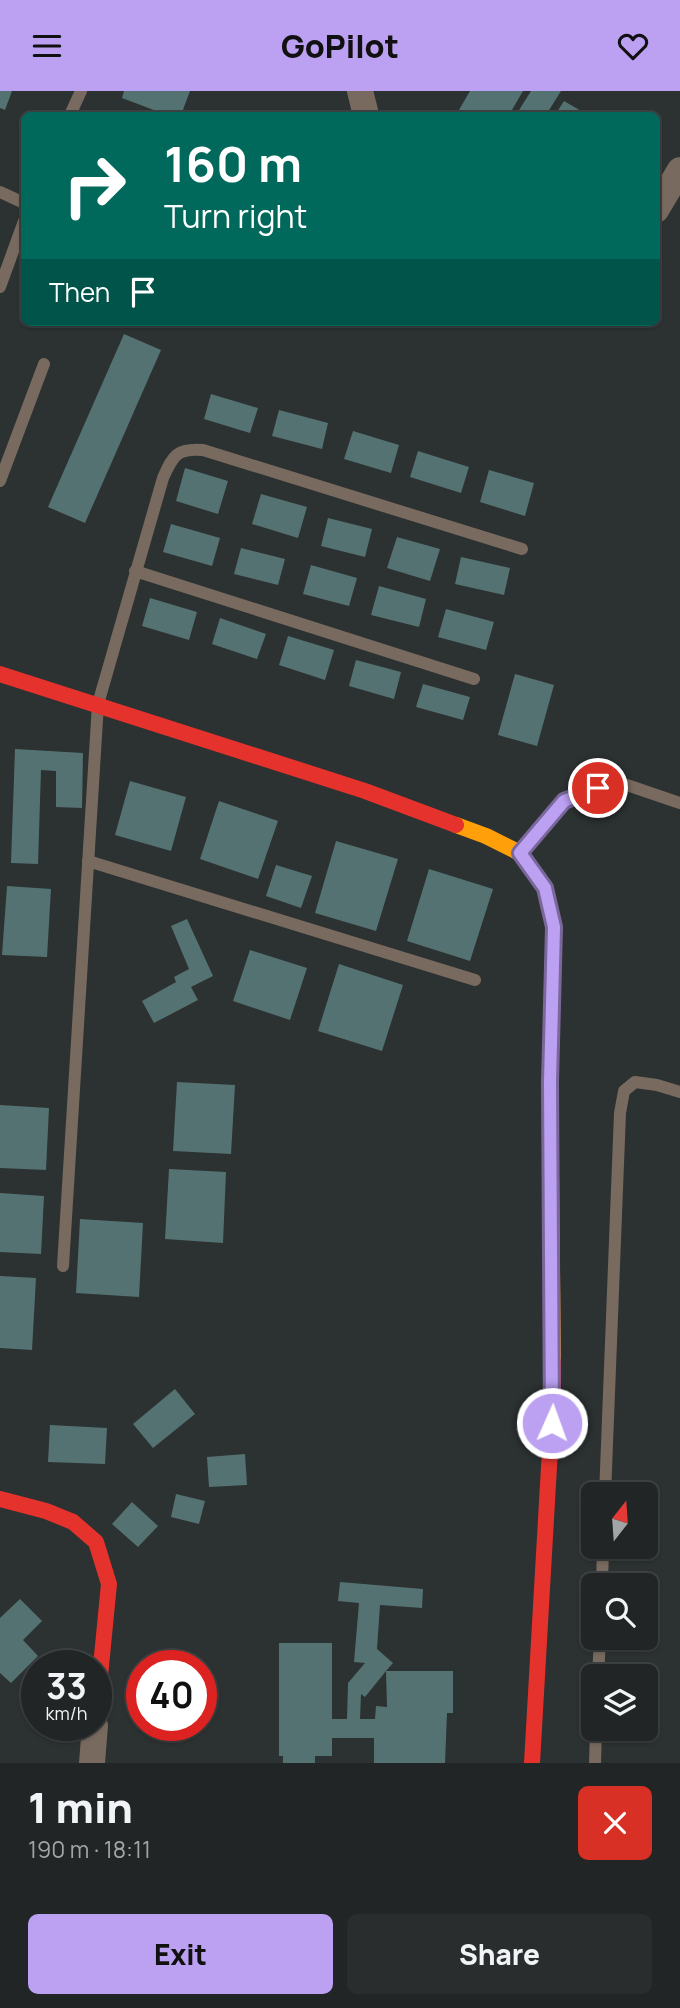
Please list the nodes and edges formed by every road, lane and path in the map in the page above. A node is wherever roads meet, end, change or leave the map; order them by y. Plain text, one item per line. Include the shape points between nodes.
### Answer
1 (81, 91) edge
2 (360, 91) edge
3 (71, 112) edge
4 (365, 112) edge
5 (680, 170) edge
6 (0, 192) edge
7 (21, 202) edge
8 (660, 203) edge
9 (21, 229) edge
10 (0, 286) edge
11 (44, 364) dead end
12 (0, 481) edge
13 (522, 549) dead end
14 (135, 571) junction
15 (0, 674) edge
16 (474, 679) dead end
17 (98, 704) junction
18 (680, 803) edge
19 (520, 853) junction
20 (88, 861) junction
21 (475, 980) dead end
22 (680, 1092) edge
23 (63, 1266) dead end
24 (606, 1482) edge
25 (0, 1500) edge
26 (102, 1650) edge
27 (94, 1741) edge
28 (596, 1741) edge
29 (92, 1763) edge
30 (532, 1763) edge
31 (595, 1763) edge

1 - 3 lane
2 - 4 street
5 - 8 street
6 - 7 lane
9 - 10 lane
11 - 12 lane
13 - 14 lane via 202,450 186,449 173,457 163,478
14 - 16 lane
14 - 17 lane
15 - 17 street
17 - 19 street via 365,791
17 - 20 lane
18 - 19 lane via 624,784 598,788 564,801
19 - 30 street via 545,888 554,927 550,1082 553,1397
20 - 21 lane
20 - 23 lane
22 - 24 lane via 635,1082 624,1091
25 - 26 street via 46,1510 73,1522 96,1542 108,1584
27 - 29 street
28 - 31 lane

